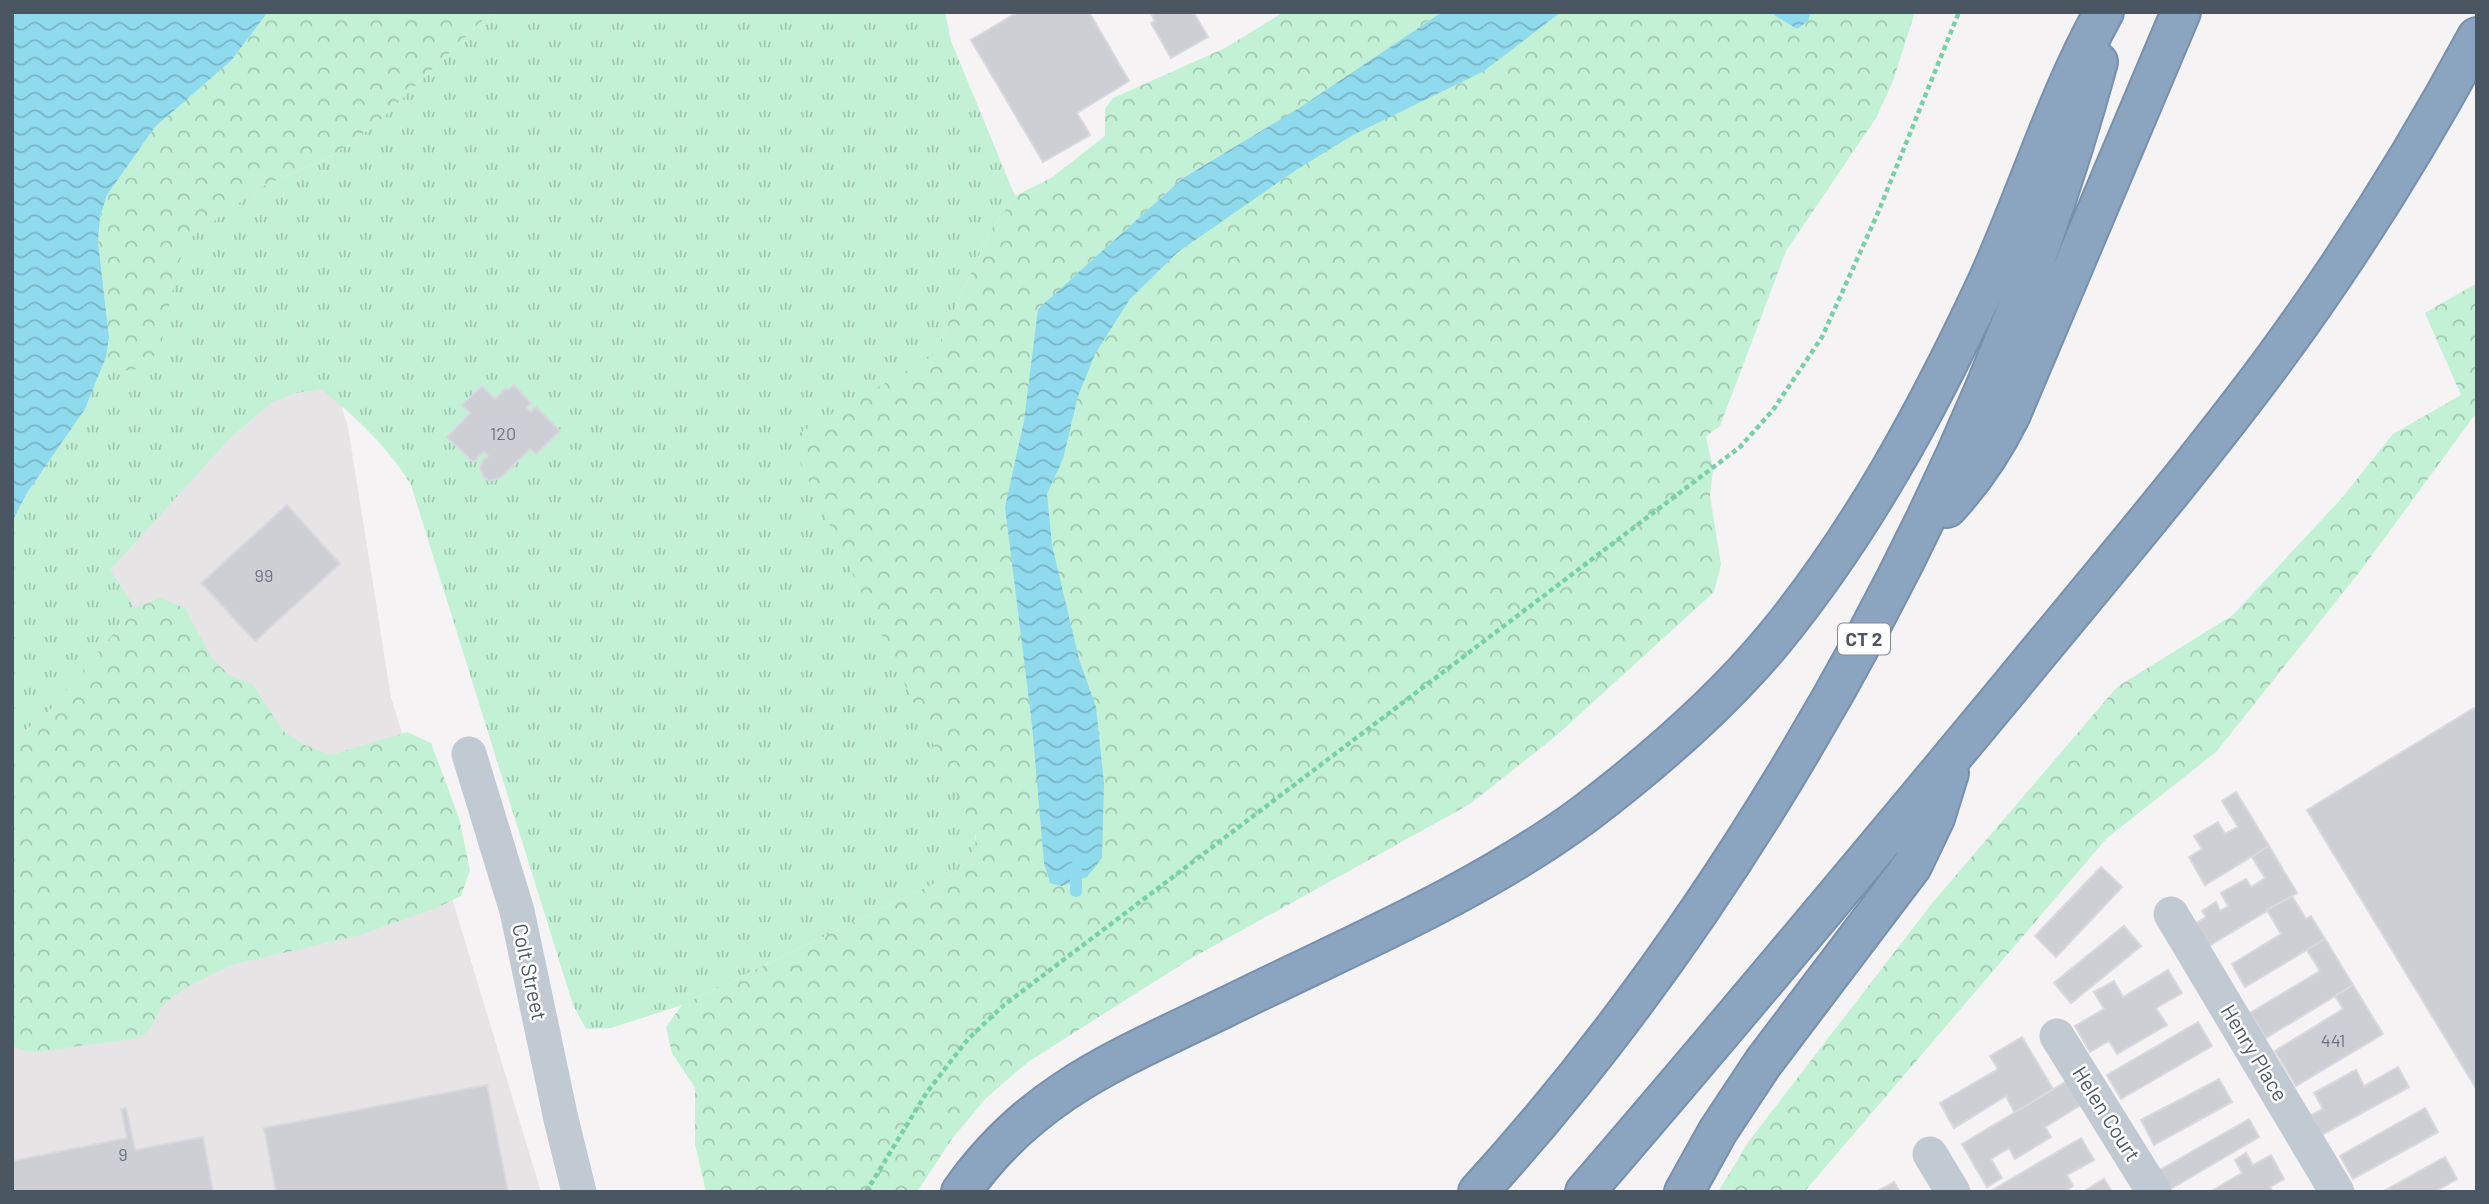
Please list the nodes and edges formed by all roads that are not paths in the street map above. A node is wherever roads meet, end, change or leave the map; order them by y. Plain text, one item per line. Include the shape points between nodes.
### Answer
1 (2104, 12) edge
2 (2112, 12) edge
3 (2182, 12) edge
4 (2477, 37) edge
5 (1920, 532) junction
6 (469, 754) dead end
7 (1953, 756) junction
8 (2171, 915) dead end
9 (2057, 1037) dead end
10 (1930, 1154) dead end
11 (579, 1192) edge
12 (961, 1192) edge
13 (1478, 1192) edge
14 (1585, 1192) edge
15 (1684, 1192) edge
16 (1954, 1192) edge
17 (2154, 1192) edge
18 (2337, 1192) edge

1 - 12 highway via 2062,97 1985,287 1903,448 1812,590 1726,691 1638,772 1530,851 1056,1095 1000,1143
2 - 5 highway, CT 2 via 2076,141 2027,287
3 - 5 highway via 2002,433 1969,484
4 - 7 highway via 2387,192 2270,365
5 - 13 highway, CT 2 via 1822,714 1718,882 1573,1081
6 - 11 street, Colt Street via 520,923
7 - 14 highway
7 - 15 highway via 1935,818 1912,866 1763,1063
8 - 18 street, Henry Place
9 - 17 street, Helen Court
10 - 16 street

